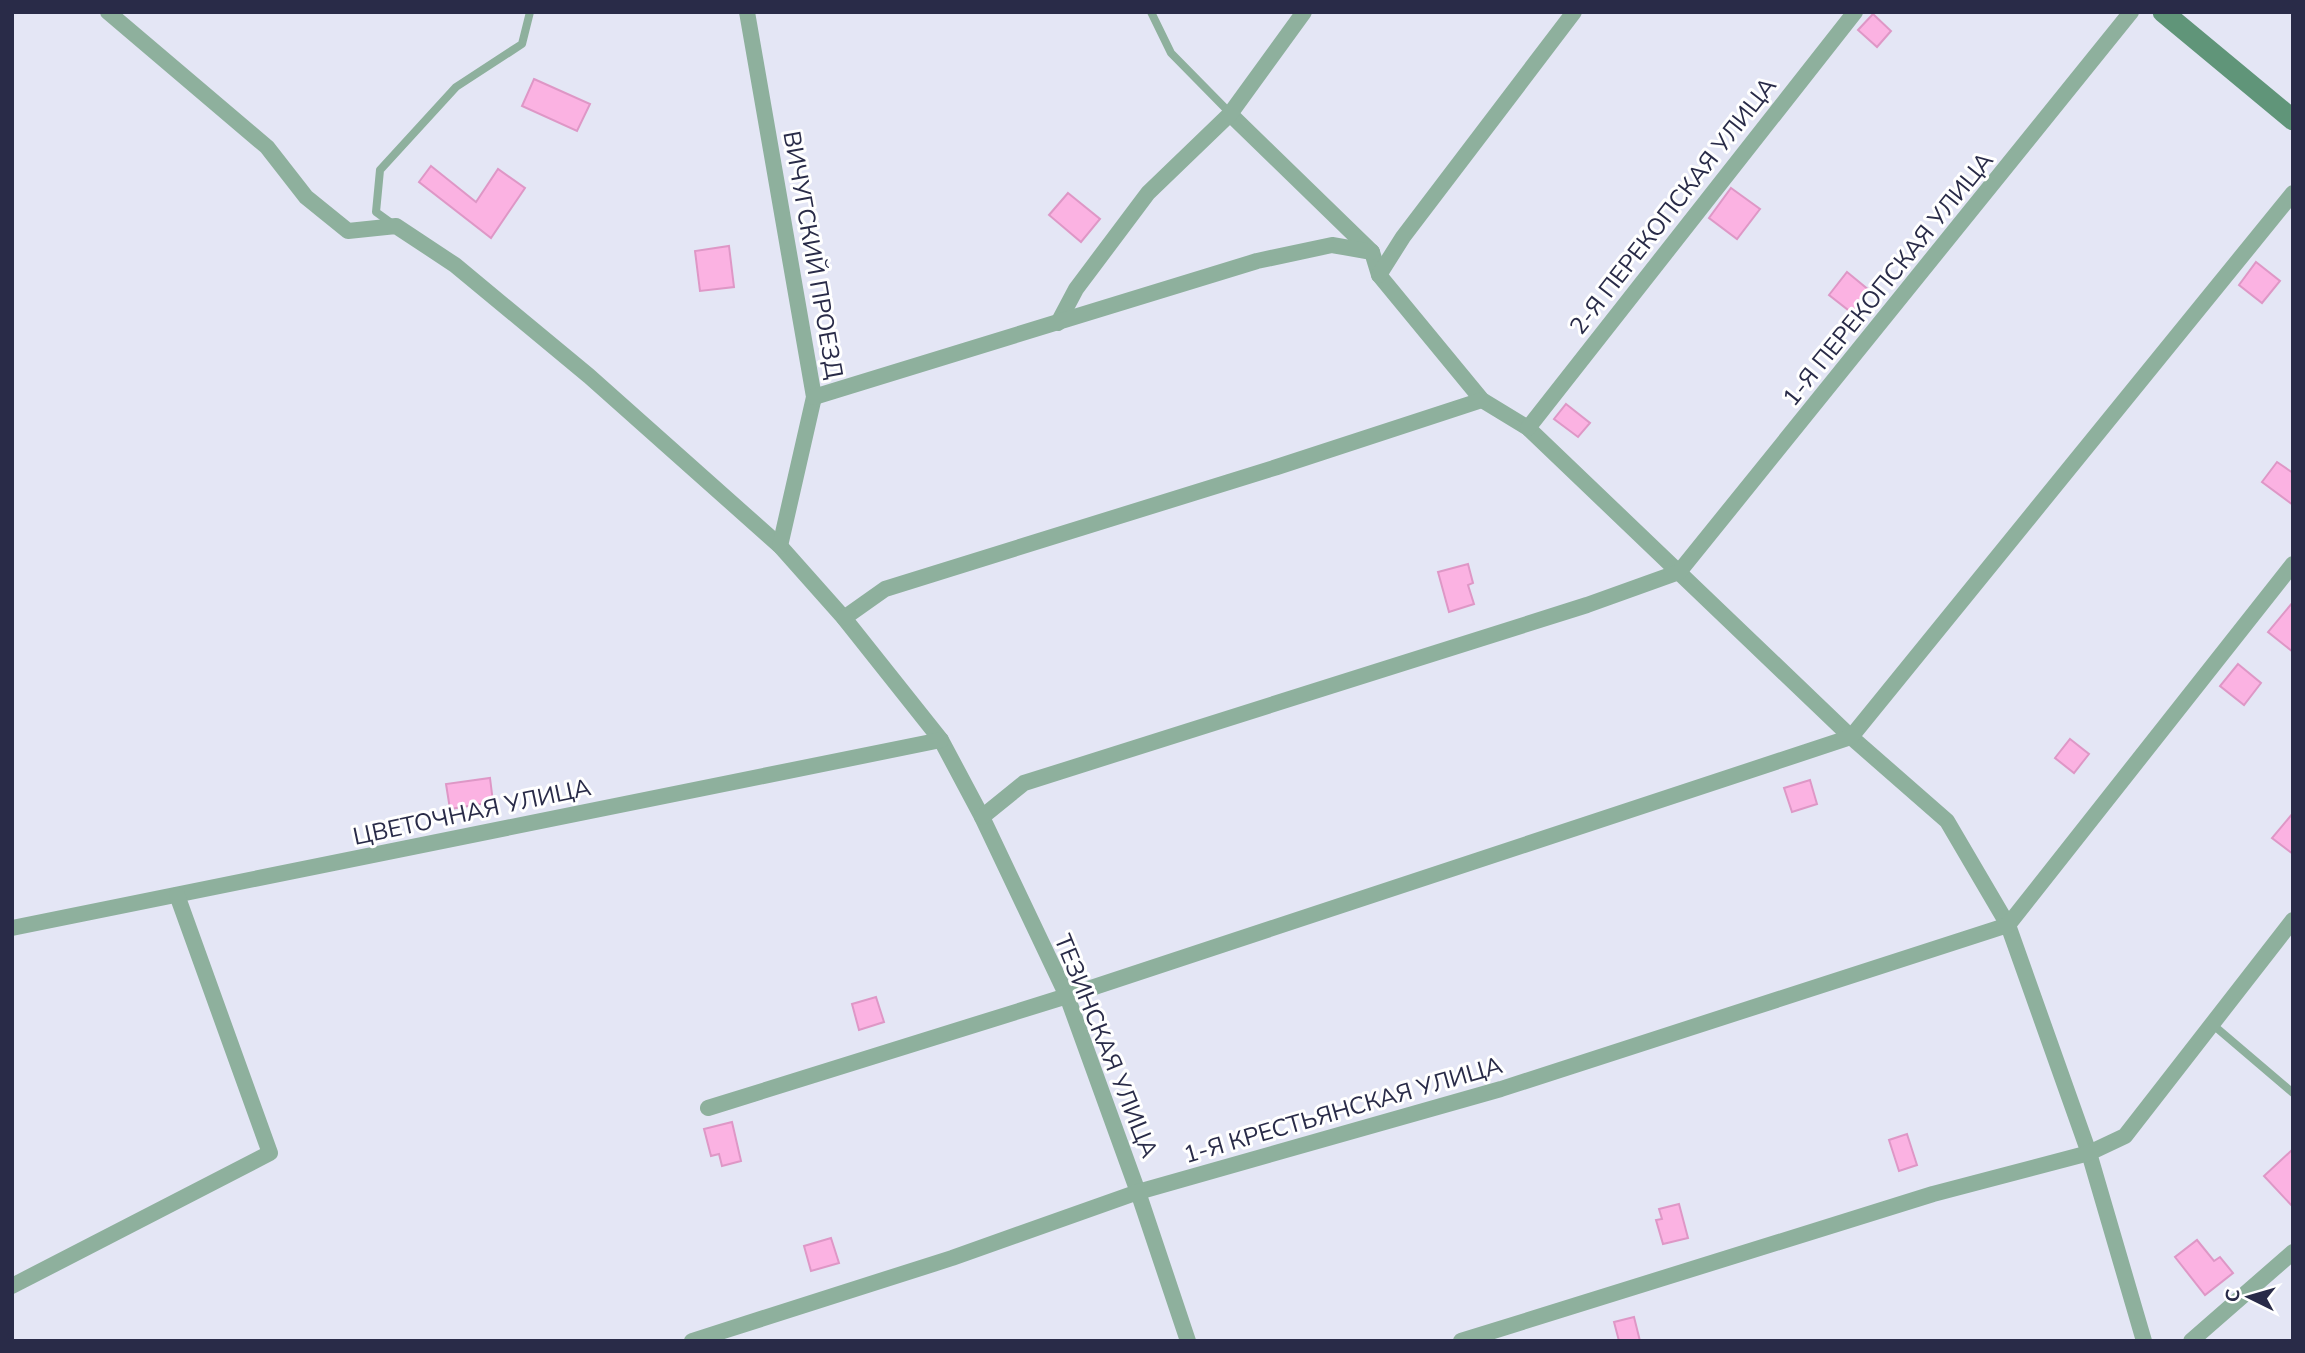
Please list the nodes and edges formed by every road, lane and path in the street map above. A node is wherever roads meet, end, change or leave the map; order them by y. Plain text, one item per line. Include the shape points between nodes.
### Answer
1 (108, 12) edge
2 (530, 12) edge
3 (747, 12) edge
4 (1151, 12) edge
5 (1304, 12) edge
6 (1574, 12) edge
7 (1855, 12) edge
8 (2131, 12) edge
9 (2163, 12) edge
10 (1230, 114) junction
11 (2293, 120) edge
12 (2293, 193) edge
13 (396, 226) junction
14 (1372, 252) junction
15 (1379, 275) junction
16 (1058, 323) junction
17 (814, 397) junction
18 (1482, 400) junction
19 (1528, 428) junction
20 (780, 546) junction
21 (2293, 564) edge
22 (1679, 572) junction
23 (844, 618) junction
24 (1851, 737) junction
25 (941, 740) junction
26 (982, 817) junction
27 (177, 895) junction
28 (2293, 920) edge
29 (2008, 925) junction
30 (12, 928) edge
31 (1067, 996) junction
32 (2212, 1024) junction
33 (2293, 1093) edge
34 (708, 1108) dead end
35 (2090, 1153) junction
36 (1138, 1192) junction
37 (2293, 1252) edge
38 (12, 1286) edge
39 (692, 1341) edge
40 (1188, 1341) edge
41 (1461, 1341) edge
42 (2144, 1341) edge
43 (2191, 1341) edge

1 - 13 street via 267,147 306,197 348,231
2 - 13 lane via 522,44 456,87 380,170 376,212
3 - 17 street, ВИЧУГСКИЙ ПРОЕЗД
4 - 10 lane via 1171,53
5 - 10 street
6 - 15 street
7 - 19 street, 2-Я ПЕРЕКОПСКАЯ УЛИЦА
8 - 22 street, 1-Я ПЕРЕКОПСКАЯ УЛИЦА
9 - 11 street
10 - 14 street
10 - 16 street via 1148,193 1076,289
12 - 24 street
13 - 20 street, ТЕЗИНСКАЯ УЛИЦА via 455,265 568,359
14 - 15 street
14 - 16 street via 1332,245 1257,261
15 - 18 street
16 - 17 street
17 - 20 street, ВИЧУГСКИЙ ПРОЕЗД
18 - 19 street
18 - 23 street via 885,589
19 - 22 street
20 - 23 street, ТЕЗИНСКАЯ УЛИЦА
21 - 29 street
22 - 24 street
22 - 26 street via 1024,783
23 - 25 street, ТЕЗИНСКАЯ УЛИЦА
24 - 29 street via 1947,821
24 - 31 street
25 - 26 street, ТЕЗИНСКАЯ УЛИЦА
25 - 27 street, ЦВЕТОЧНАЯ УЛИЦА
26 - 31 street, ТЕЗИНСКАЯ УЛИЦА
27 - 30 street, ЦВЕТОЧНАЯ УЛИЦА
27 - 38 street via 270,1153
28 - 32 street
29 - 35 street
29 - 36 street, 1-Я КРЕСТЬЯНСКАЯ УЛИЦА via 1501,1088
31 - 34 street
31 - 36 street, ТЕЗИНСКАЯ УЛИЦА
32 - 33 lane
32 - 35 street via 2125,1136
35 - 41 street via 1933,1194
35 - 42 street
36 - 39 street, 1-Я КРЕСТЬЯНСКАЯ УЛИЦА via 952,1258
36 - 40 street, ТЕЗИНСКАЯ УЛИЦА
37 - 43 street

